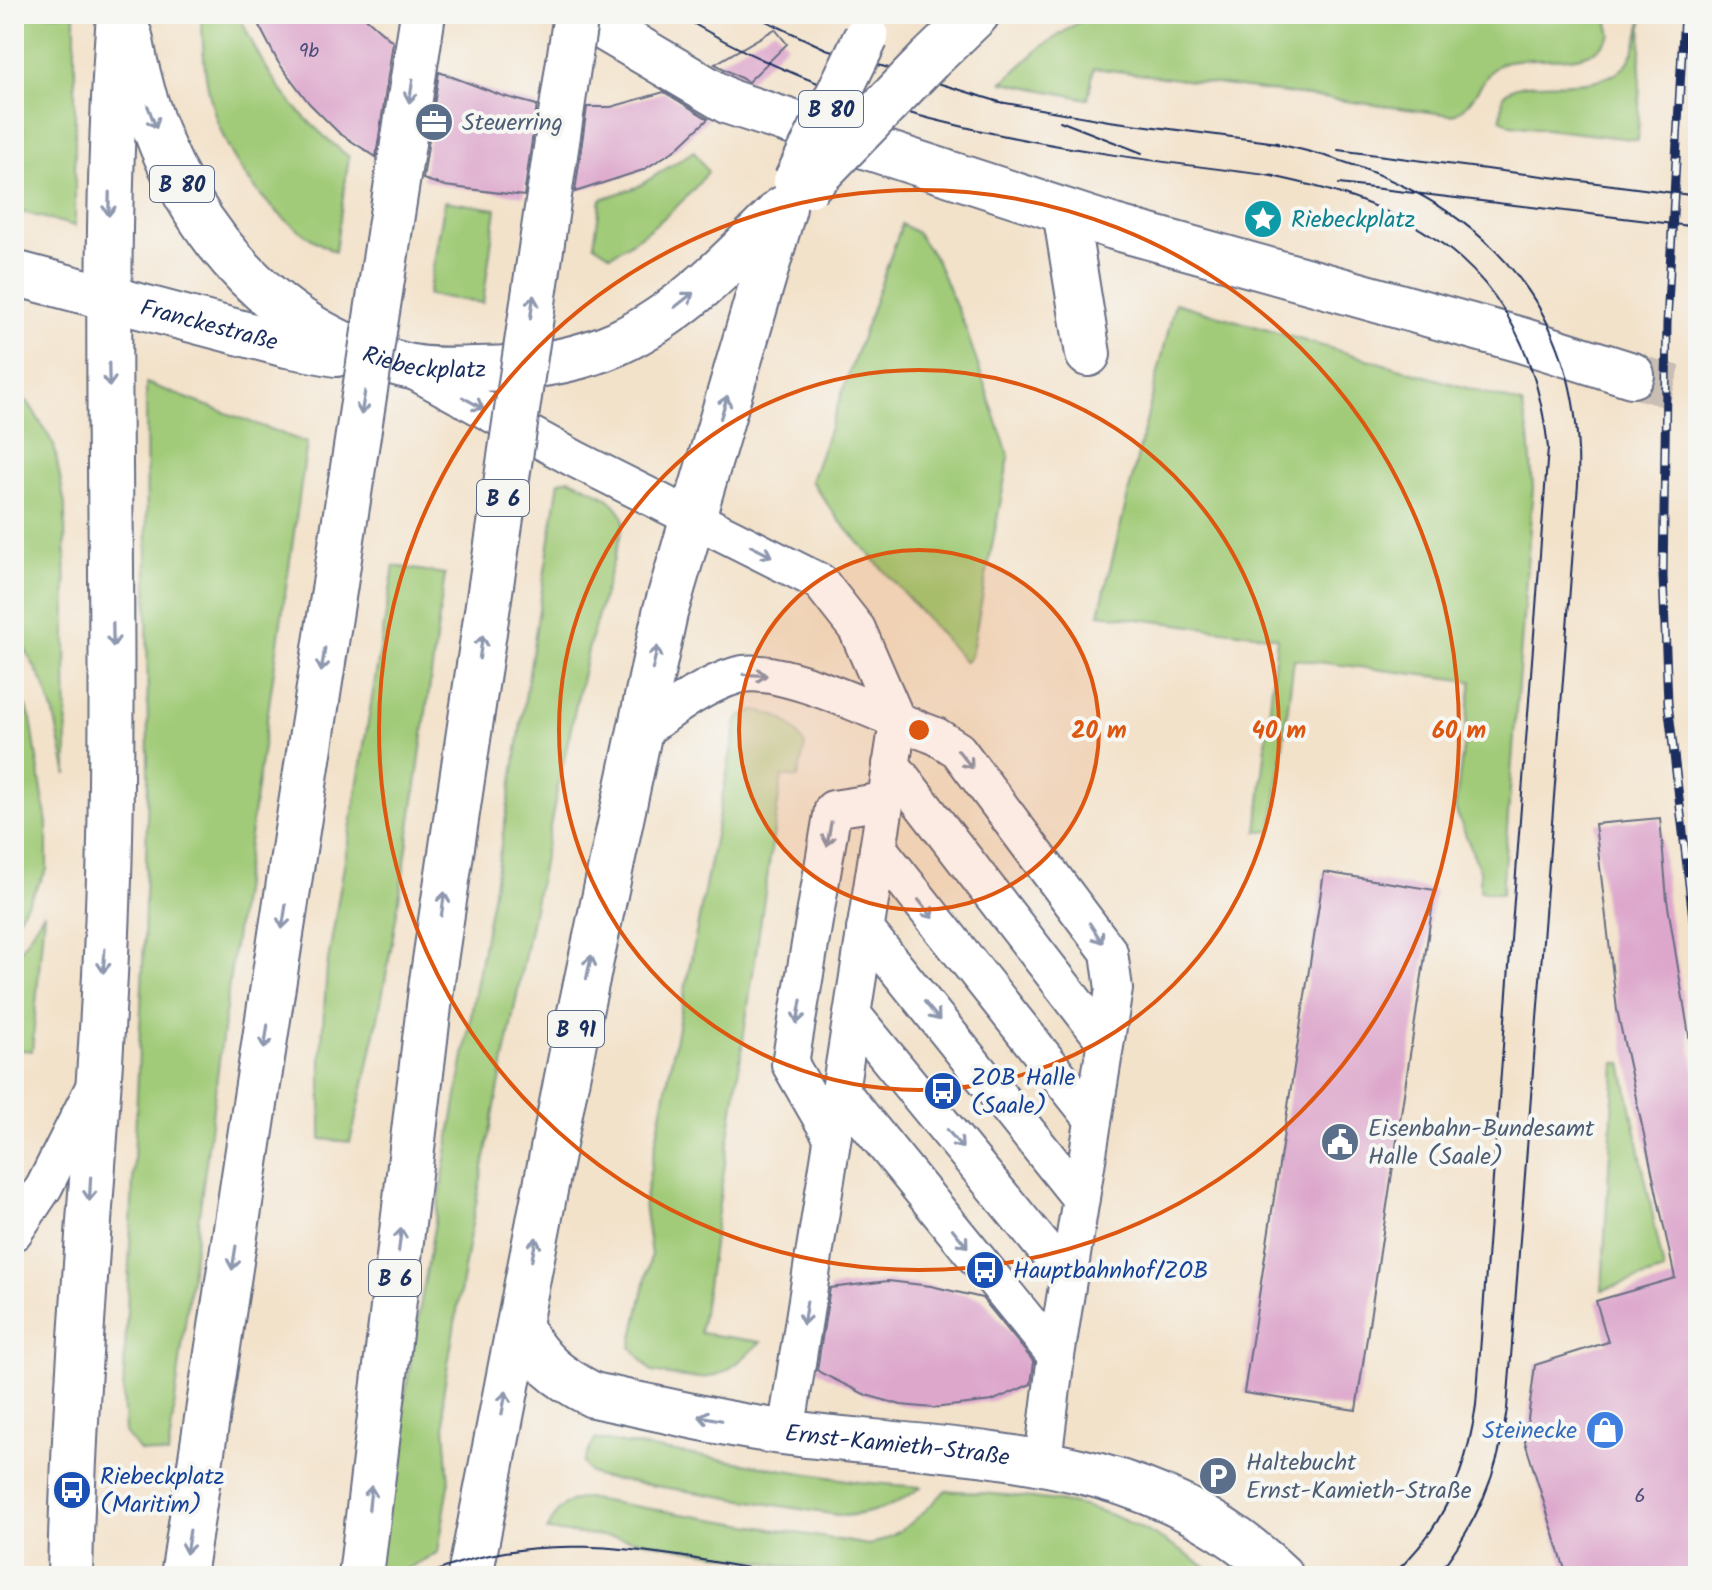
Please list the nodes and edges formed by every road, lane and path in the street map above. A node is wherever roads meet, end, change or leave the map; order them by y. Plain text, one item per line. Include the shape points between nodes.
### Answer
1 (119, 14) edge
2 (126, 14) edge
3 (423, 14) edge
4 (578, 14) edge
5 (977, 14) edge
6 (871, 26) edge
7 (796, 191) junction
8 (1065, 211) junction
9 (14, 273) edge
10 (108, 297) junction
11 (1088, 354) dead end
12 (405, 366) junction
13 (1632, 375) tunnel mouth
14 (692, 516) junction
15 (898, 723) junction
16 (638, 734) junction
17 (891, 764) junction
18 (885, 801) junction
19 (878, 848) junction
20 (865, 929) junction
21 (852, 1014) junction
22 (1105, 1041) junction
23 (96, 1083) junction
24 (840, 1090) junction
25 (1093, 1119) junction
26 (832, 1137) junction
27 (1081, 1199) junction
28 (14, 1232) edge
29 (1068, 1277) junction
30 (519, 1326) junction
31 (1056, 1356) junction
32 (786, 1433) junction
33 (1043, 1460) junction
34 (70, 1576) edge
35 (183, 1576) edge
36 (361, 1576) edge
37 (470, 1576) edge
38 (1281, 1576) edge

1 -> 10 main road via 110,139
2 -> 12 main road, Riebeckplatz / B 80 via 149,113 202,224 240,273 298,318 348,345
3 -> 35 main road, bridge
4 - 8 main road via 729,102
36 -> 4 main road, B 6, bridge via 432,981
5 - 7 main road, bridge
6 - 7 main road, Riebeckplatz / B 80, bridge
12 -> 7 main road, Riebeckplatz / B 80 via 516,369 562,362 619,342 679,305 727,264
14 -> 7 main road, B 91
8 - 11 main road
8 - 13 main road
9 - 10 main road, Franckestraße / B 80
10 - 12 main road, Franckestraße / B 80 via 287,345
10 -> 23 main road via 113,713
12 -> 14 lane
14 -> 15 lane via 820,582 857,629
16 -> 14 main road, B 91
16 -> 15 lane via 700,690 741,674 784,676
15 - 17 lane
15 -> 22 lane via 958,750 1109,952 1114,989
30 -> 16 main road, B 91
17 - 18 lane
17 - 22 lane
18 - 19 lane
18 -> 26 lane via 833,809 790,1064
19 - 20 lane
19 -> 25 lane
20 - 21 lane
20 -> 27 lane
21 - 24 lane
21 -> 29 lane
22 - 25 lane
23 - 28 lane via 44,1187
23 -> 34 main road
24 - 26 lane
24 -> 31 lane
25 - 27 lane
26 -> 32 lane
27 - 29 lane
29 - 31 lane
32 -> 30 main road, Ernst-Kamieth-Straße via 593,1395 537,1358
37 -> 30 main road, B 91
31 - 33 lane
32 - 33 main road, Ernst-Kamieth-Straße
33 - 38 main road, Ernst-Kamieth-Straße via 1181,1504

